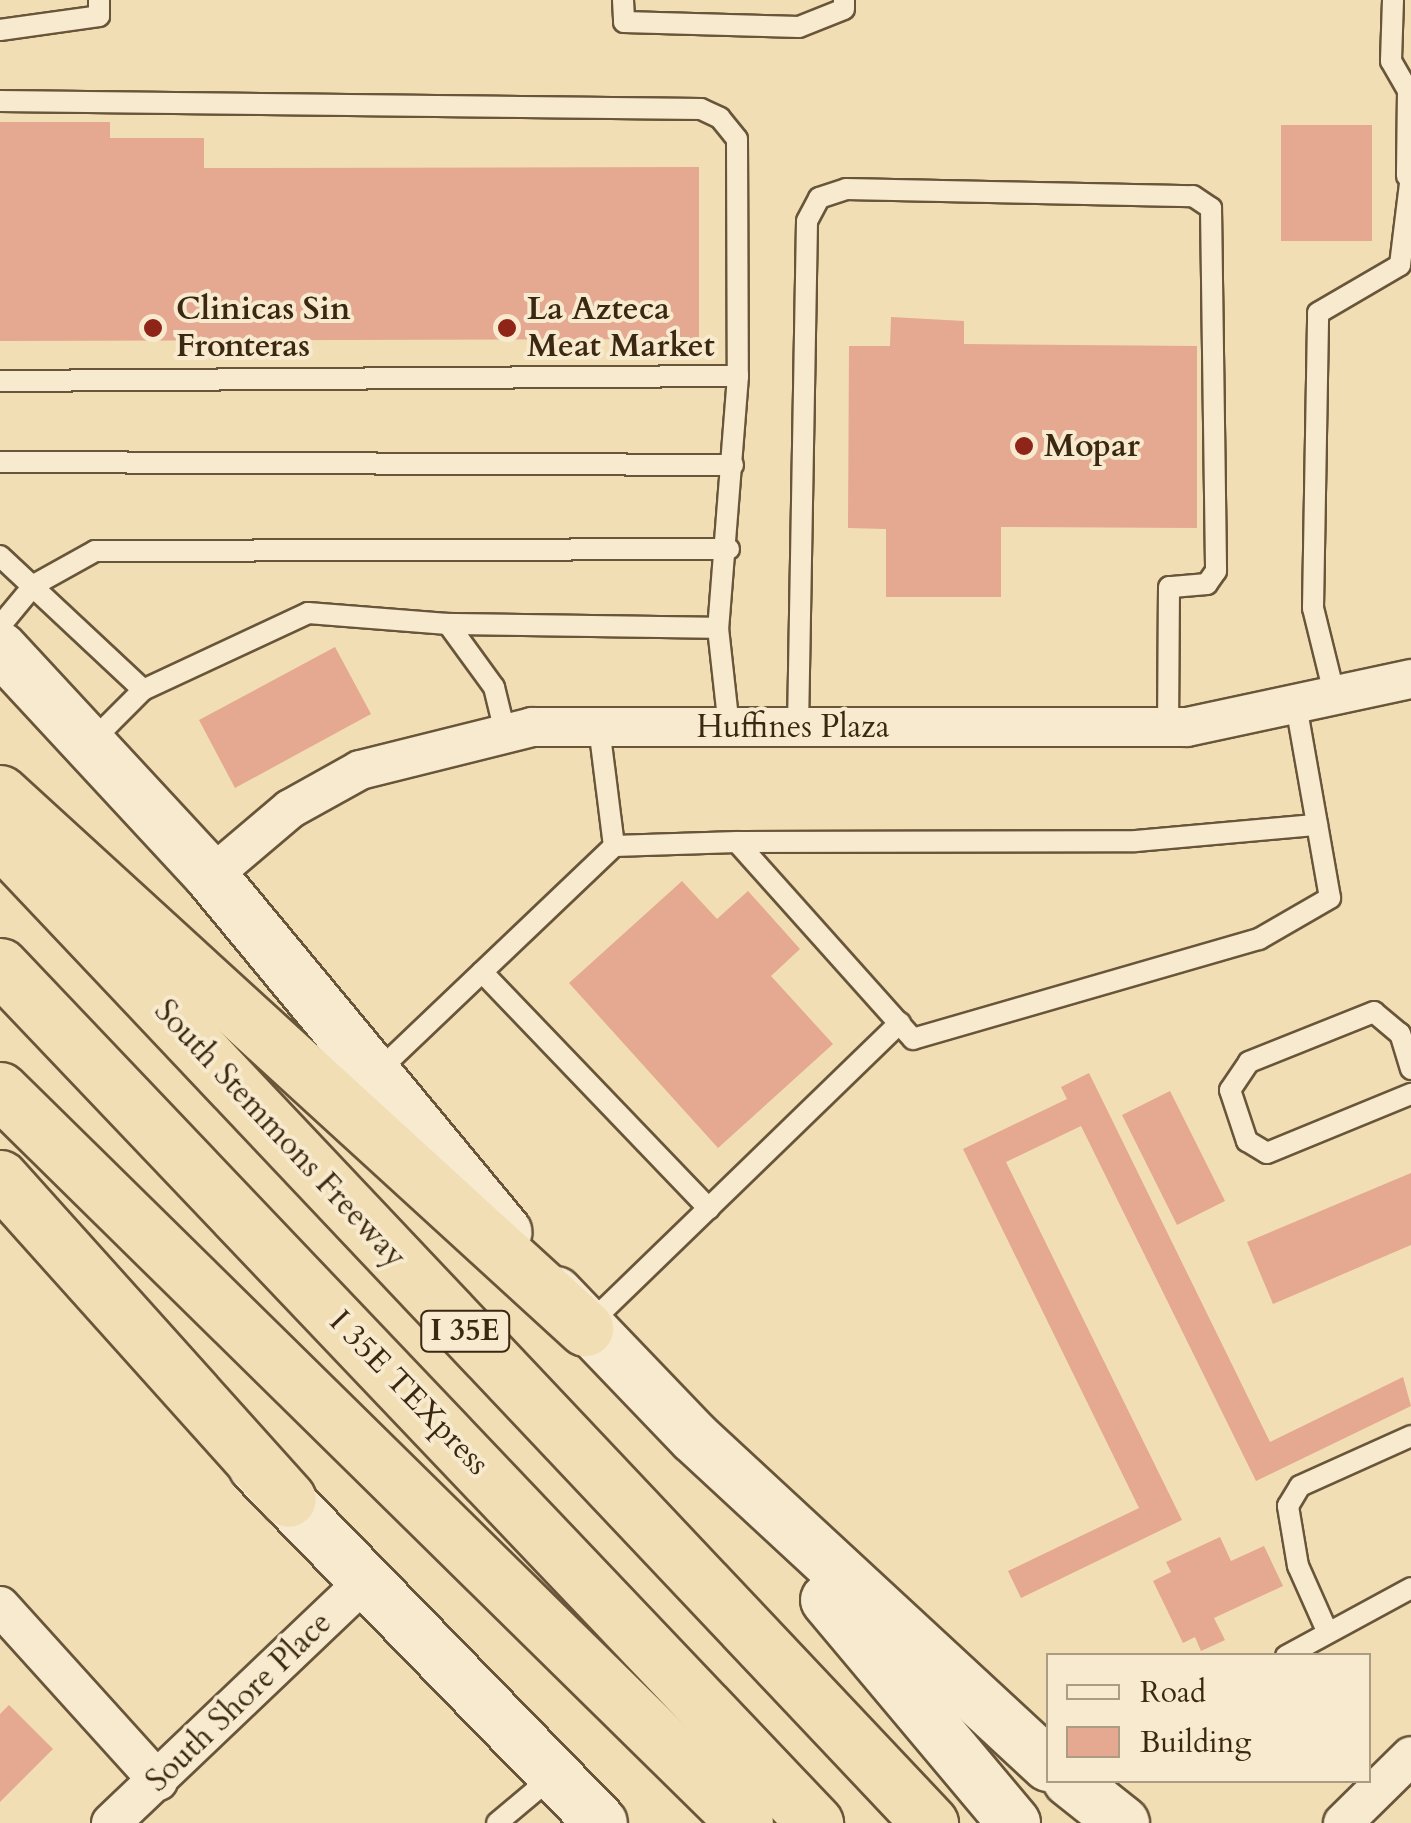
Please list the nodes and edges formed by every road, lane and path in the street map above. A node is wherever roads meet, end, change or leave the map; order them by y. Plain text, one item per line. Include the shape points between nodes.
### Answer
1 (99, 0) edge
2 (623, 0) edge
3 (844, 0) edge
4 (1393, 0) edge
5 (0, 30) edge
6 (0, 101) edge
7 (1409, 176) edge
8 (738, 376) junction
9 (0, 382) edge
10 (0, 462) edge
11 (733, 465) junction
12 (729, 549) junction
13 (0, 556) edge
14 (34, 585) junction
15 (448, 624) junction
16 (0, 626) edge
17 (718, 628) junction
18 (0, 648) edge
19 (1411, 679) edge
20 (143, 690) junction
21 (1334, 697) junction
22 (1296, 705) junction
23 (599, 727) junction
24 (729, 727) junction
25 (798, 727) junction
26 (1168, 727) junction
27 (505, 732) junction
28 (88, 745) junction
29 (0, 793) edge
30 (1317, 825) junction
31 (0, 838) edge
32 (737, 842) junction
33 (614, 846) junction
34 (211, 876) junction
35 (0, 966) edge
36 (482, 972) junction
37 (37, 1005) junction
38 (900, 1023) junction
39 (1411, 1068) edge
40 (375, 1074) junction
41 (0, 1090) edge
42 (1411, 1094) edge
43 (0, 1178) edge
44 (709, 1209) junction
45 (0, 1211) edge
46 (585, 1328) junction
47 (694, 1436) junction
48 (1411, 1436) edge
49 (288, 1500) junction
50 (366, 1580) junction
51 (1411, 1588) edge
52 (0, 1606) edge
53 (1327, 1631) junction
54 (579, 1652) junction
55 (1291, 1653) edge
56 (1046, 1755) edge
57 (1411, 1756) edge
58 (554, 1774) junction
59 (158, 1781) junction
60 (1078, 1783) edge
61 (111, 1823) edge
62 (498, 1823) edge
63 (592, 1823) edge
64 (601, 1823) edge
65 (746, 1823) edge
66 (815, 1823) edge
67 (930, 1823) edge
68 (1014, 1823) edge
69 (1123, 1823) edge
70 (1343, 1823) edge

1 - 5 lane via 98,16
2 - 3 lane via 624,22 799,27 844,10
4 - 7 lane via 1391,61 1408,91
6 - 8 lane via 700,110 737,139
7 - 21 lane via 1400,265 1318,313 1313,608
8 - 9 lane
8 - 11 lane
10 - 11 lane
11 - 12 lane
12 - 14 lane via 95,552
12 - 17 lane
13 - 14 lane
14 - 16 lane
14 - 20 lane
15 - 17 lane
15 - 20 lane via 308,613
15 - 27 lane via 494,687
17 - 24 lane
18 - 28 main road
19 - 21 street, Huffines Plaza
20 - 28 lane
21 - 22 street, Huffines Plaza
22 - 26 street, Huffines Plaza
22 - 30 lane
23 - 24 street, Huffines Plaza
23 - 27 street, Huffines Plaza
23 - 33 lane
24 - 25 street, Huffines Plaza
25 - 26 street, Huffines Plaza
25 - 26 lane via 808,222 819,198 846,190 1193,196 1211,208 1216,571 1207,584 1168,587
27 - 34 street, Huffines Plaza via 360,770 290,809
28 - 34 main road
29 - 46 highway
30 - 32 lane via 1136,841
30 - 38 lane via 1330,898 1259,939 914,1039
31 - 67 highway, South Stemmons Freeway / I 35E
32 - 33 lane
32 - 38 lane
33 - 36 lane
34 - 40 main road
35 - 37 highway, I 35E TEXpress
36 - 40 lane
36 - 44 lane
37 - 54 highway via 530,1545
37 - 66 highway, I 35E TEXpress
38 - 44 lane
39 - 42 lane via 1400,1034 1374,1012 1250,1062 1230,1090 1247,1141 1267,1154
40 - 46 main road
41 - 54 highway
43 - 49 highway
44 - 46 lane
45 - 49 main road
46 - 47 main road
47 - 56 main road
47 - 68 main road
48 - 53 lane via 1300,1486 1288,1506 1298,1566
49 - 50 main road
50 - 58 main road
50 - 59 street, South Shore Place
51 - 53 lane
52 - 59 street
53 - 55 lane
54 - 65 highway
57 - 70 street
58 - 62 lane
58 - 63 main road
58 - 64 main road
59 - 61 street, South Shore Place
60 - 69 main road

